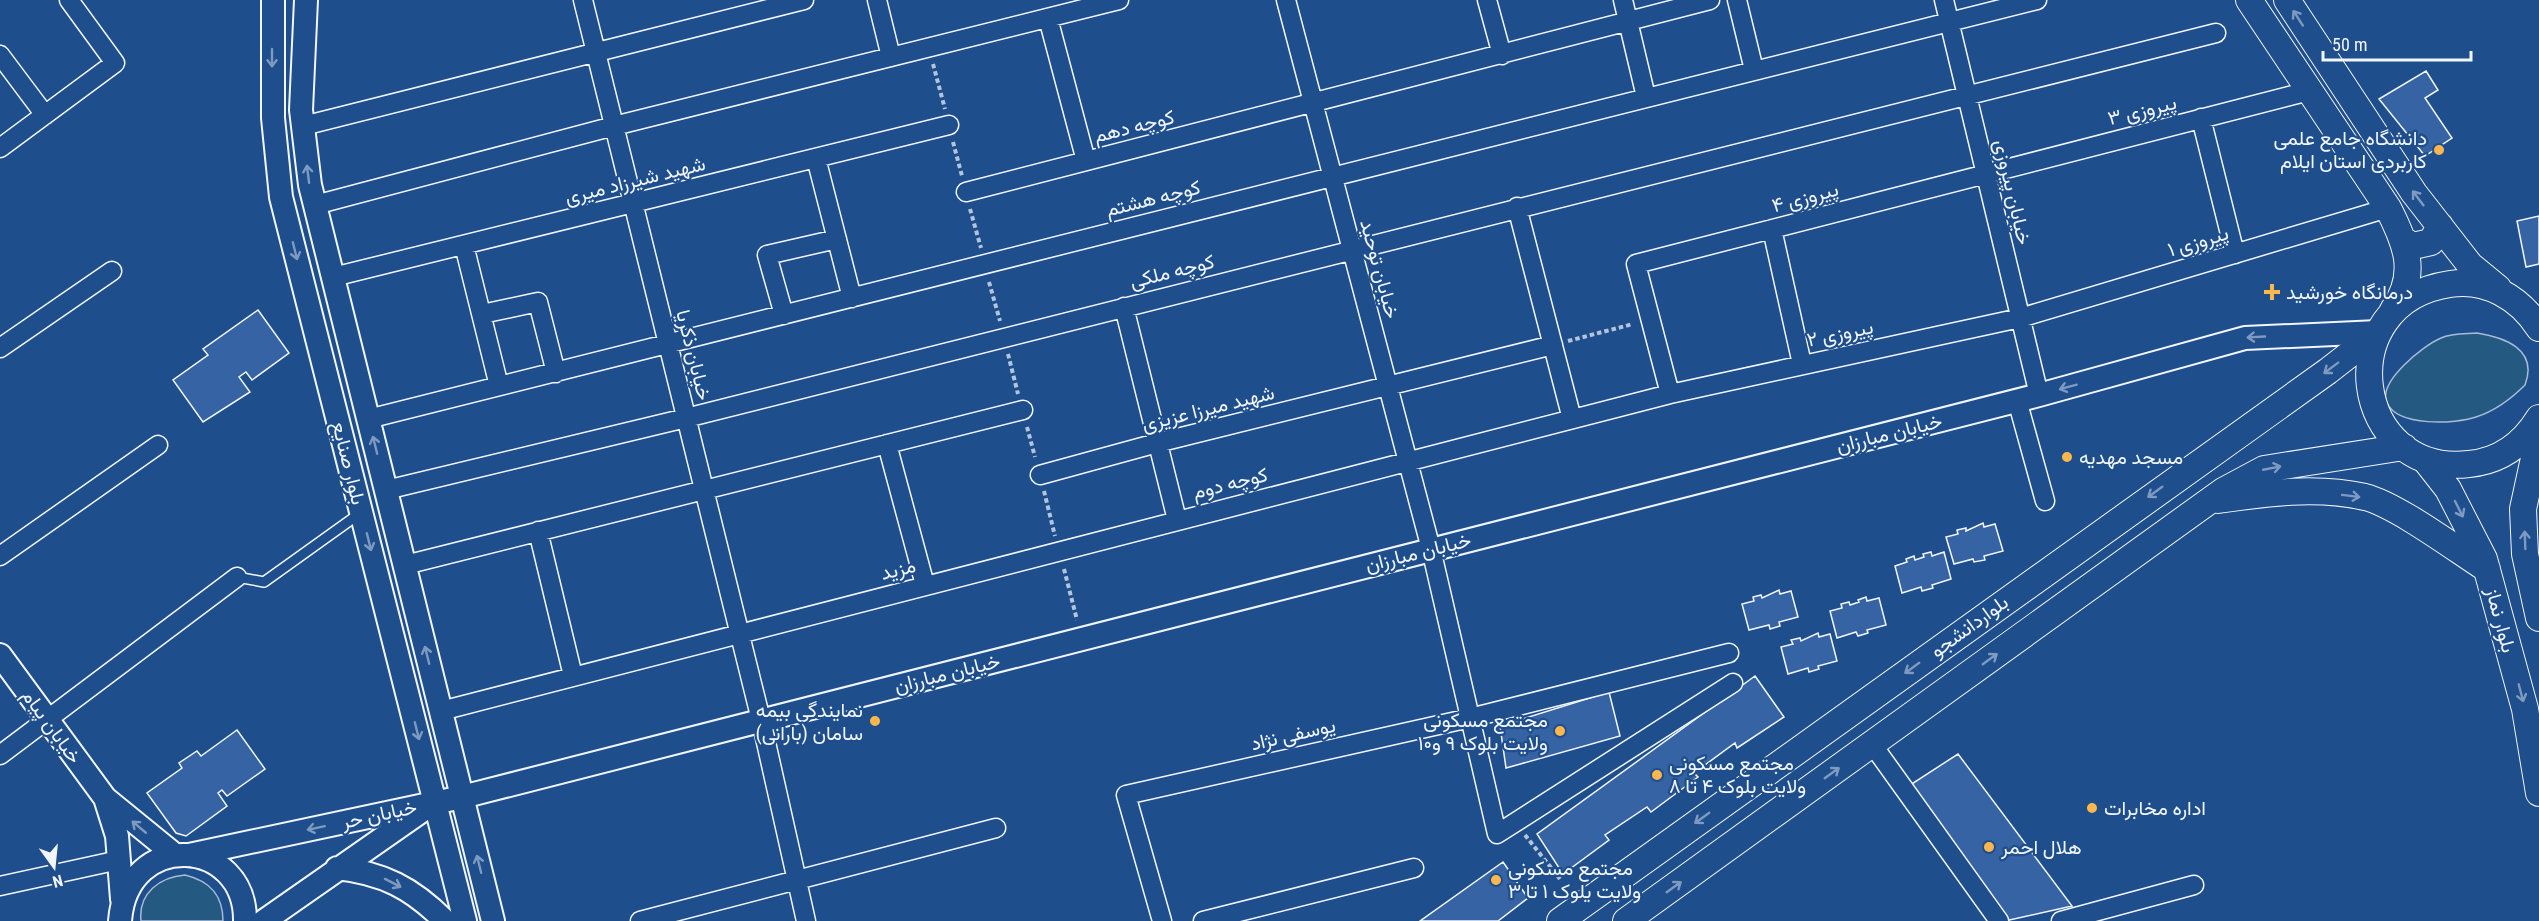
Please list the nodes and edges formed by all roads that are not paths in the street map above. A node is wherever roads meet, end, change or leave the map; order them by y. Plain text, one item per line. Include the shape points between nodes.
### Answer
1 (69, 0) edge
2 (273, 0) edge
3 (306, 0) edge
4 (583, 0) edge
5 (804, 0) edge
6 (877, 0) edge
7 (1119, 0) edge
8 (1286, 0) edge
9 (1487, 0) edge
10 (1623, 0) edge
11 (1710, 0) edge
12 (1737, 0) edge
13 (1944, 0) edge
14 (2037, 0) edge
15 (2249, 0) edge
16 (2287, 0) edge
17 (1048, 18) junction
18 (1629, 22) junction
19 (1949, 22) junction
20 (2216, 33) dead end
21 (596, 54) junction
22 (0, 55) edge
23 (1502, 55) junction
24 (891, 57) junction
25 (1754, 70) junction
26 (2309, 91) junction
27 (302, 95) junction
28 (1967, 95) junction
29 (273, 96) junction
30 (1646, 97) junction
31 (1313, 103) junction
32 (45, 115) junction
33 (2201, 118) junction
34 (949, 125) road end
35 (303, 126) junction
36 (614, 126) junction
37 (0, 148) edge
38 (816, 158) junction
39 (1086, 161) junction
40 (1986, 173) junction
41 (1332, 175) junction
42 (966, 192) road end
43 (633, 203) junction
44 (315, 205) junction
45 (1517, 207) junction
46 (2388, 208) junction
47 (2440, 226) junction
48 (1772, 229) junction
49 (837, 239) junction
50 (2404, 240) junction
51 (464, 245) junction
52 (1351, 249) junction
53 (2235, 254) junction
54 (112, 271) dead end
55 (333, 277) junction
56 (852, 298) junction
57 (1124, 307) junction
58 (2530, 312) edge
59 (482, 314) junction
60 (784, 315) junction
61 (2020, 318) junction
62 (2381, 326) junction
63 (668, 345) junction
64 (1553, 345) junction
65 (0, 348) edge
66 (1802, 364) junction
67 (556, 373) junction
68 (499, 386) junction
69 (1388, 387) junction
70 (1670, 394) junction
71 (2039, 394) junction
72 (2017, 400) junction
73 (1023, 410) road end
74 (686, 418) junction
75 (2539, 418) edge
76 (368, 419) junction
77 (1572, 419) junction
78 (2539, 435) edge
79 (1157, 443) junction
80 (888, 444) junction
81 (158, 446) dead end
82 (2404, 447) junction
83 (1408, 461) junction
84 (2426, 461) junction
85 (1040, 475) road end
86 (386, 490) junction
87 (704, 490) junction
88 (2045, 501) dead end
89 (2209, 501) junction
90 (361, 512) junction
91 (1177, 520) junction
92 (538, 531) junction
93 (1431, 549) junction
94 (1062, 550) joint
95 (0, 556) edge
96 (405, 565) junction
97 (2487, 569) junction
98 (237, 577) joint
99 (925, 585) junction
100 (2539, 618) edge
101 (741, 632) junction
102 (1729, 653) dead end
103 (0, 655) edge
104 (573, 676) junction
105 (1733, 683) dead end
106 (441, 711) junction
107 (1470, 718) junction
108 (47, 719) junction
109 (761, 720) junction
110 (1872, 744) junction
111 (0, 755) edge
112 (2539, 793) edge
113 (462, 797) junction
114 (105, 798) junction
115 (435, 802) junction
116 (996, 828) dead end
117 (182, 855) junction
118 (119, 860) junction
119 (337, 867) junction
120 (1414, 868) dead end
121 (796, 879) junction
122 (2194, 885) dead end
123 (0, 886) edge
124 (121, 912) edge
125 (1276, 913) edge
126 (245, 921) edge
127 (264, 921) edge
128 (444, 921) edge
129 (465, 921) edge
130 (493, 921) edge
131 (640, 921) edge
132 (806, 921) edge
133 (1161, 921) edge
134 (1203, 921) edge
135 (1560, 921) edge
136 (1626, 921) edge
137 (1999, 921) edge
138 (2061, 921) edge

1 - 32 street via 115,63
2 -> 29 street, بلوار صنایع
3 - 27 street, بلوار صنایع
4 - 21 street, خیابان ذکریا
5 - 21 street
6 - 24 street
7 - 17 street
8 - 31 street, خیابان توحید
9 - 23 street
10 - 18 street
11 - 18 street, کوچه دهم
12 - 25 street
13 - 19 street, خیابان پیروزی
14 - 19 street, کوچه هشتم
15 - 26 main road
47 -> 16 main road via 2414,193
17 - 24 street
17 - 39 street
18 - 23 street, کوچه دهم
18 - 30 street
19 - 25 street, کوچه هشتم
19 - 28 street, خیابان پیروزی
20 - 28 street, کوچه ملکی
21 - 35 street
21 - 36 street, خیابان ذکریا
22 - 32 street
23 - 31 street, کوچه دهم
24 - 36 street
25 - 30 street, کوچه هشتم
26 - 33 street, پیروزی ۳
26 - 46 main road
27 - 29 street
27 - 35 street, بلوار صنایع
28 - 40 street, خیابان پیروزی
28 - 45 street, کوچه ملکی
29 -> 90 street, بلوار صنایع via 281,197
30 - 41 street, کوچه هشتم
31 - 39 street, کوچه دهم
31 - 41 street, خیابان توحید
32 - 37 street
33 - 40 street, پیروزی ۳
33 - 53 street
34 - 38 street, شهید شیرزاد میری
44 -> 35 street, بلوار صنایع
36 - 43 street, خیابان ذکریا
36 - 44 street
38 - 43 street, شهید شیرزاد میری
38 - 49 street
39 - 42 street, کوچه دهم
40 - 48 street, پیروزی ۴
40 - 61 street, خیابان پیروزی
41 - 52 street, خیابان توحید
41 - 56 street, کوچه هشتم
43 - 51 street, شهید شیرزاد میری
43 - 63 street, خیابان ذکریا
44 - 55 street, بلوار صنایع
45 - 52 street, کوچه ملکی
45 - 64 street
46 - 50 main road
46 - 53 street, پیروزی ۱
47 - 50 main road via 2431,242 2413,246
47 - 58 main road via 2470,265
48 - 66 street
48 - 70 street, پیروزی ۴ via 1636,264
49 - 56 street
49 - 60 street via 767,255
50 - 62 main road via 2409,265 2401,298
51 - 55 street, شهید شیرزاد میری
51 - 59 street
52 - 57 street, کوچه ملکی
52 - 69 street, خیابان توحید
53 - 61 street, پیروزی ۱
54 - 65 street
55 - 76 street, بلوار صنایع
56 - 60 street, کوچه هشتم
57 - 74 street, کوچه ملکی
57 - 79 street
58 - 62 main road via 2490,287 2460,282 2432,286 2405,300
59 - 67 street via 538,302
59 - 68 street
60 - 63 street, کوچه هشتم
61 - 66 street, پیروزی ۲
61 - 71 street, خیابان پیروزی
62 -> 71 street, خیابان مبارزان via 2245,338
62 - 82 main road via 2369,356 2367,382 2373,407 2386,429
62 -> 135 main road, بلواردانشجو via 2328,371
63 - 67 street, کوچه هشتم
63 - 74 street, خیابان ذکریا
64 - 69 street, شهید میرزا عزیزی
64 - 77 street
66 - 70 street, پیروزی ۲
67 - 68 street, کوچه هشتم
68 - 76 street, کوچه هشتم
69 - 79 street, شهید میرزا عزیزی
69 - 83 street, خیابان توحید
70 - 77 street, پیروزی ۲
71 - 72 street, خیابان مبارزان
72 - 88 street
72 - 93 street, خیابان مبارزان
73 - 80 street
74 - 86 street, کوچه ملکی
74 - 87 street, خیابان ذکریا
75 - 84 main road via 2530,433 2509,452 2483,462 2456,466
86 -> 76 street, بلوار صنایع
77 - 83 street, کوچه دوم
100 -> 78 main road, بلوار نماز via 2525,554 2523,509
79 - 85 street, شهید میرزا عزیزی
79 - 91 street
80 - 87 street
80 - 99 street
81 - 95 street
82 - 84 main road
89 -> 82 main road, بلواردانشجو via 2264,469
83 - 91 street, کوچه دوم
83 - 93 street, خیابان توحید
84 -> 97 main road, بلوار نماز via 2448,489
86 - 96 street, بلوار صنایع
87 - 92 street
87 - 101 street, خیابان ذکریا
89 -> 97 main road via 2313,491 2366,498 2406,517
110 -> 89 main road, بلواردانشجو
90 - 98 lane via 264,582
90 -> 115 street, بلوار صنایع
91 - 94 street, کوچه دوم
92 - 96 street
92 - 104 street
93 - 107 street, خیابان توحید
93 - 109 street, خیابان مبارزان
94 - 99 street, مزید
106 -> 96 street, بلوار صنایع
97 -> 112 main road, بلوار نماز via 2525,709
98 - 108 street
99 - 101 street, مزید
101 - 104 street, مزید
101 - 109 street, خیابان ذکریا
102 - 107 street, یوسفی نژاد
103 - 108 street, خیابان پیام
104 - 106 street, مزید
105 - 107 street, خیابان توحید via 1497,834
106 - 113 street, بلوار صنایع
107 - 133 street, یوسفی نژاد via 1126,795
108 - 111 street
108 - 114 street, خیابان پیام
109 - 113 street, خیابان مبارزان
109 - 121 street, خیابان ذکریا
136 -> 110 main road, بلواردانشجو
110 - 137 street
113 - 115 street, خیابان مبارزان
130 -> 113 street, بلوار صنایع
117 -> 114 street, خیابان پیام
114 - 118 street, خیابان پیام via 117,836
115 -> 117 street, خیابان حر
115 - 119 street, خیابان حر
115 - 129 street, بلوار صنایع
116 - 121 street
117 - 124 street, خیابان حر via 156,860 140,871 129,885
117 - 126 street, خیابان پیام via 207,859 224,869 236,883
118 - 123 street
118 - 124 street, خیابان پیام
119 - 127 street, خیابان حر
119 -> 128 street via 368,871 395,883 424,900
120 - 125 street
121 - 131 street
121 - 132 street, خیابان ذکریا
122 - 138 street
125 - 134 street

